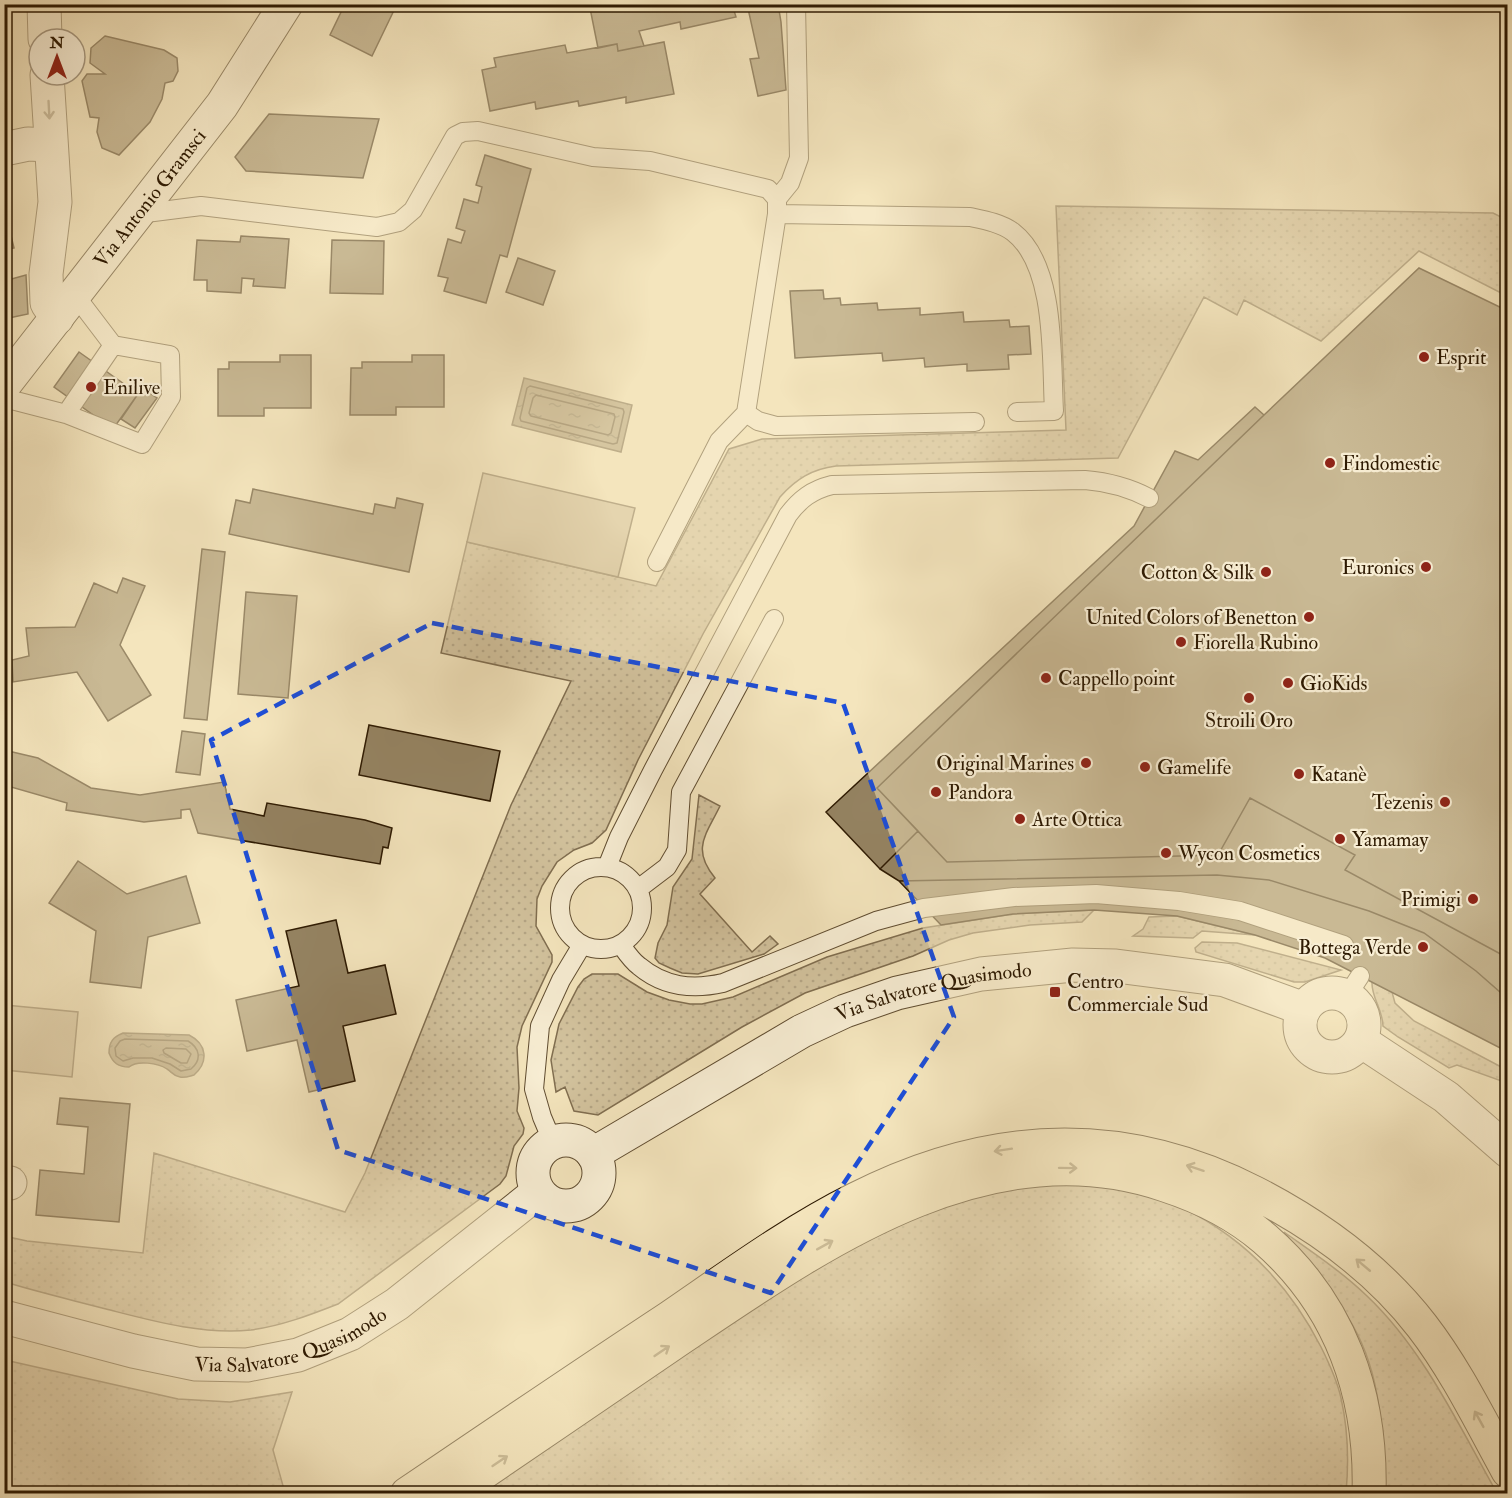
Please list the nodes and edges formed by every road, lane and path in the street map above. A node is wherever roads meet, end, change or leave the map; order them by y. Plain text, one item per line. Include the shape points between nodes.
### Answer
1 (44, 4) edge
2 (286, 4) edge
3 (796, 4) edge
4 (45, 27) edge
5 (48, 87) edge
6 (51, 145) junction
7 (4, 149) edge
8 (777, 207) junction
9 (138, 214) junction
10 (66, 307) junction
11 (113, 345) junction
12 (4, 385) edge
13 (4, 398) edge
14 (1017, 412) dead end
15 (746, 413) junction
16 (66, 414) junction
17 (975, 422) dead end
18 (1149, 498) dead end
19 (657, 562) dead end
20 (774, 619) dead end
21 (607, 867) junction
22 (638, 889) junction
23 (582, 945) junction
24 (621, 945) junction
25 (1344, 945) dead end
26 (1304, 1009) junction
27 (1361, 1041) junction
28 (553, 1143) junction
29 (1508, 1151) edge
30 (593, 1154) junction
31 (538, 1192) junction
32 (4, 1317) edge
33 (1508, 1470) edge
34 (407, 1494) edge
35 (452, 1494) edge
36 (1369, 1494) edge

1 - 4 street
2 - 9 street, Via Antonio Gramsci via 222,105
3 - 8 lane via 800,158
5 -> 6 street
6 - 7 street
6 - 10 street via 55,202 46,274 47,303
8 - 9 lane via 768,189 650,161 593,157 478,131 455,136 413,210 399,222 377,227 201,206
8 - 14 lane via 970,217 1013,232 1030,250 1040,271 1048,310 1054,411
8 - 15 lane
9 - 10 street, Via Antonio Gramsci
10 - 11 lane
10 - 12 street, Via Antonio Gramsci
11 - 16 lane
11 - 16 lane via 170,355 171,397 142,444
13 - 16 lane
15 - 17 lane via 777,426
15 - 19 lane via 719,441
18 - 21 lane via 1109,482 1085,480 832,485 808,494 788,515 653,770
20 - 22 lane via 681,792 677,850 667,867
21 - 22 lane via 630,878
21 - 23 lane via 582,871 563,889 559,902 563,927
22 - 24 lane via 642,914 631,937
23 - 24 lane via 594,949
23 - 28 lane via 540,1026 534,1089
24 - 25 lane via 638,966 661,980 702,988 876,921 924,908 1014,897 1096,894 1240,911
26 - 27 street via 1301,1034 1317,1054 1329,1058 1342,1056
26 - 27 street via 1323,994 1354,986 1357,1005 1364,1015
26 - 30 street, Via Salvatore Quasimodo via 1225,980 1116,966 1073,965 971,976 897,993 802,1031
27 - 29 street via 1446,1097
28 - 30 street via 575,1142
28 - 31 street via 534,1164 533,1179
30 - 31 street via 599,1178 587,1200 561,1206 548,1202
31 - 32 street, Via Salvatore Quasimodo via 397,1304 350,1334 298,1355 247,1365 196,1364
33 -> 34 highway via 1423,1327 1400,1299 1325,1233 1236,1184 1198,1169 1125,1149 1054,1144 988,1152 896,1181 856,1199 728,1278
35 -> 36 highway via 739,1299 857,1228 906,1204 954,1187 995,1175 1059,1168 1122,1173 1184,1191 1252,1227 1300,1273 1335,1326 1360,1392 1368,1432

